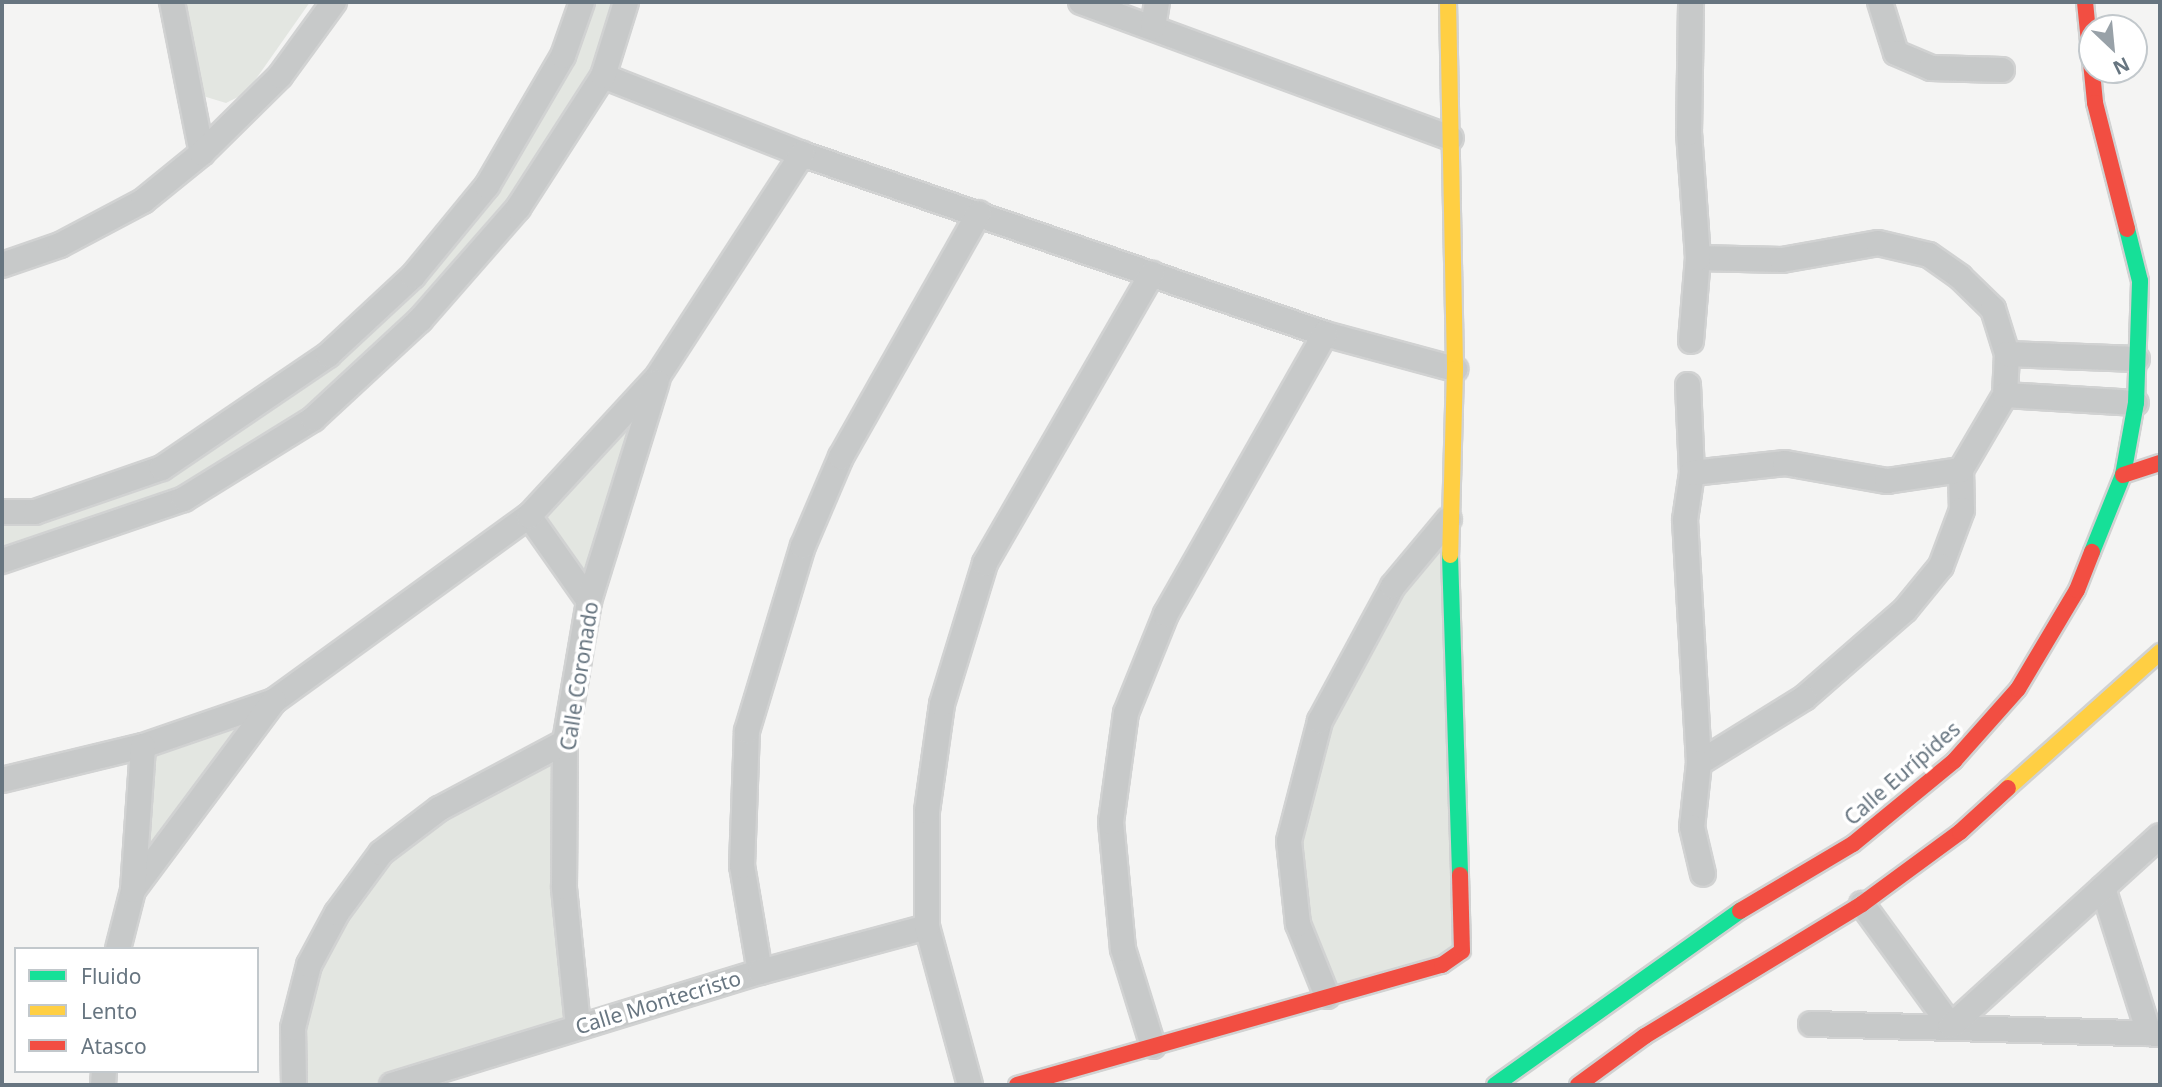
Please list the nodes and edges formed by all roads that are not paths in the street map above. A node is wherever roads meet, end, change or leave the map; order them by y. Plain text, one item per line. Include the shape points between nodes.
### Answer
1 (172, 2) edge
2 (334, 2) edge
3 (582, 2) edge
4 (626, 2) edge
5 (1081, 2) edge
6 (1157, 2) edge
7 (1448, 2) edge
8 (1691, 2) edge
9 (1880, 2) edge
10 (2085, 2) edge
11 (1153, 27) junction
12 (2002, 70) dead end
13 (603, 76) junction
14 (1451, 138) junction
15 (202, 153) junction
16 (802, 154) junction
17 (979, 214) junction
18 (1698, 258) junction
19 (2, 265) edge
20 (1152, 274) junction
21 (2140, 281) junction
22 (2160, 311) edge
23 (1325, 334) junction
24 (1691, 341) dead end
25 (2007, 354) junction
26 (2137, 359) junction
27 (1455, 369) junction
28 (658, 376) junction
29 (1688, 385) dead end
30 (2005, 395) junction
31 (2136, 403) junction
32 (2160, 463) edge
33 (1961, 470) junction
34 (1692, 473) junction
35 (2123, 475) junction
36 (2, 512) edge
37 (529, 516) junction
38 (1449, 519) junction
39 (2, 561) edge
40 (589, 601) junction
41 (2160, 652) edge
42 (274, 701) junction
43 (565, 742) junction
44 (143, 746) junction
45 (1699, 763) junction
46 (2, 780) edge
47 (2160, 836) edge
48 (1703, 874) dead end
49 (2103, 888) junction
50 (133, 890) junction
51 (1862, 904) junction
52 (927, 927) junction
53 (119, 947) edge
54 (761, 972) junction
55 (1328, 996) junction
56 (1811, 1024) dead end
57 (578, 1026) junction
58 (1951, 1026) junction
59 (2155, 1034) edge
60 (1153, 1046) junction
61 (294, 1085) edge
62 (392, 1085) edge
63 (970, 1085) edge
64 (1017, 1085) edge
65 (1495, 1085) edge
66 (1578, 1085) edge

1 - 15 street
2 - 15 street via 280,76
3 - 36 street via 563,56 486,186 413,276 328,355 162,468 34,512
4 - 13 street
5 - 11 street
6 - 11 street
7 - 14 street
8 - 18 street via 1689,133
9 - 12 street via 1896,53 1931,68
10 - 21 street via 2095,103
11 - 14 street
13 - 16 street
13 - 39 street via 518,208 421,320 313,419 184,499
14 - 27 street
15 - 19 street via 144,201 60,245
16 - 17 street
16 - 28 street
17 - 20 street
17 - 54 street via 841,457 803,547 747,731 742,866
18 - 24 street
18 - 25 street via 1782,260 1878,243 1929,255 1993,309
20 - 23 street
20 - 52 street via 985,563 942,704 927,811
21 - 22 street
21 - 26 street, Calle Eurípides
23 - 27 street
23 - 60 street via 1166,614 1126,713 1111,822 1123,949
25 - 26 street
25 - 30 street
26 - 31 street, Calle Eurípides
27 - 38 street
28 - 37 street
28 - 40 street, Calle Coronado
29 - 34 street
30 - 31 street
30 - 33 street
31 - 35 street, Calle Eurípides
32 - 35 street
33 - 34 street via 1886,481 1785,463
33 - 45 street via 1962,510 1941,566 1905,610 1804,698
34 - 45 street via 1685,520
35 - 65 street, Calle Eurípides via 2077,590 2018,689 1954,761 1853,844 1511,1070
37 - 40 street
37 - 42 street
38 - 55 street via 1393,586 1320,721 1289,841 1298,924
38 - 55 street via 1462,951 1442,965
40 - 43 street, Calle Coronado
41 - 51 street via 1960,832
42 - 44 street
42 - 50 street
43 - 57 street, Calle Coronado via 564,887
43 - 61 street via 439,808 381,853 337,913 309,965 293,1028
44 - 46 street
44 - 50 street
45 - 48 street via 1692,827
47 - 49 street
49 - 58 street
49 - 59 street
50 - 53 street
51 - 58 street
51 - 66 street via 1732,972
52 - 54 street, Calle Montecristo
52 - 63 street
54 - 57 street, Calle Montecristo
55 - 60 street
56 - 58 street
57 - 62 street, Calle Montecristo
58 - 59 street
60 - 64 street

